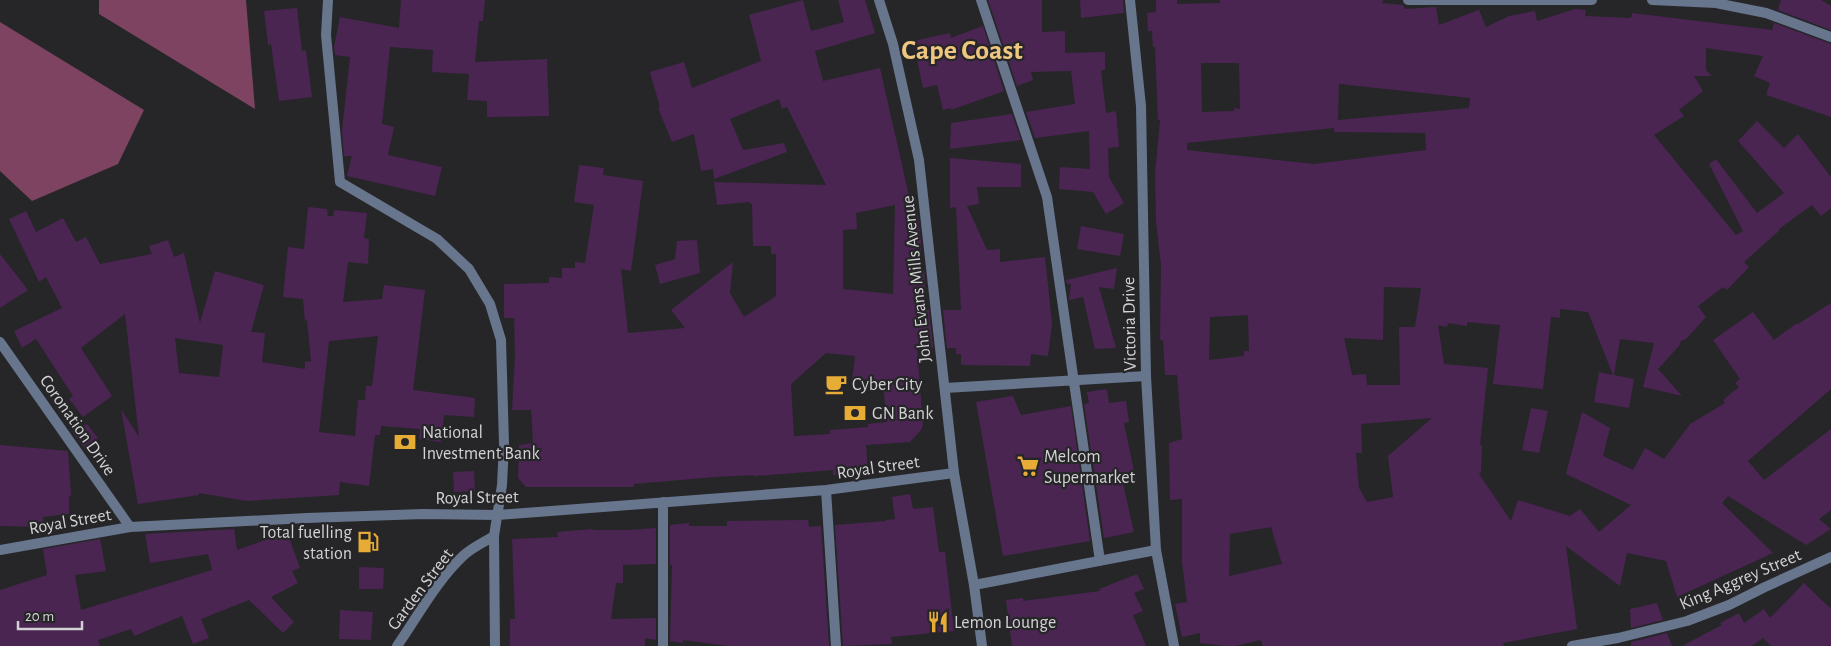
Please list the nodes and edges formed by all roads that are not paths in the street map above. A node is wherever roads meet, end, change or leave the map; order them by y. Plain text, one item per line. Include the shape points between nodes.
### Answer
1 (328, 0) edge
2 (879, 0) edge
3 (981, 0) edge
4 (1130, 0) edge
5 (1408, 0) edge
6 (1592, 0) edge
7 (1652, 0) edge
8 (1831, 37) edge
9 (0, 342) edge
10 (1146, 376) junction
11 (1073, 381) junction
12 (945, 388) junction
13 (954, 473) junction
14 (826, 490) junction
15 (663, 502) junction
16 (498, 515) junction
17 (130, 527) junction
18 (494, 536) junction
19 (0, 550) edge
20 (1156, 550) junction
21 (1831, 557) edge
22 (1100, 561) junction
23 (974, 584) junction
24 (397, 646) edge
25 (495, 646) edge
26 (663, 646) edge
27 (836, 646) edge
28 (982, 646) edge
29 (1174, 646) edge
30 (1572, 646) edge

1 - 16 street via 326,35 340,182 437,239 469,269 490,304 501,340 504,444
2 - 12 street, John Evans Mills Avenue via 893,44 919,160
3 - 11 street via 1047,197
4 - 10 street, Victoria Drive via 1141,106
5 - 6 street
7 - 8 street via 1724,5 1766,13
9 - 17 street, Coronation Drive
10 - 11 street
10 - 20 street, Victoria Drive
11 - 12 street
11 - 22 street
12 - 13 street, John Evans Mills Avenue
13 - 14 street, Royal Street
13 - 23 street, John Evans Mills Avenue
14 - 15 street, Royal Street
14 - 27 street
15 - 16 street, Royal Street
15 - 26 street
16 - 17 street, Royal Street via 424,514
16 - 18 street
17 - 19 street, Royal Street
18 - 24 street, Garden Street via 457,562
18 - 25 street
20 - 22 street
20 - 29 street, Victoria Drive
21 - 30 street, King Aggrey Street via 1687,621
22 - 23 street
23 - 28 street, John Evans Mills Avenue

